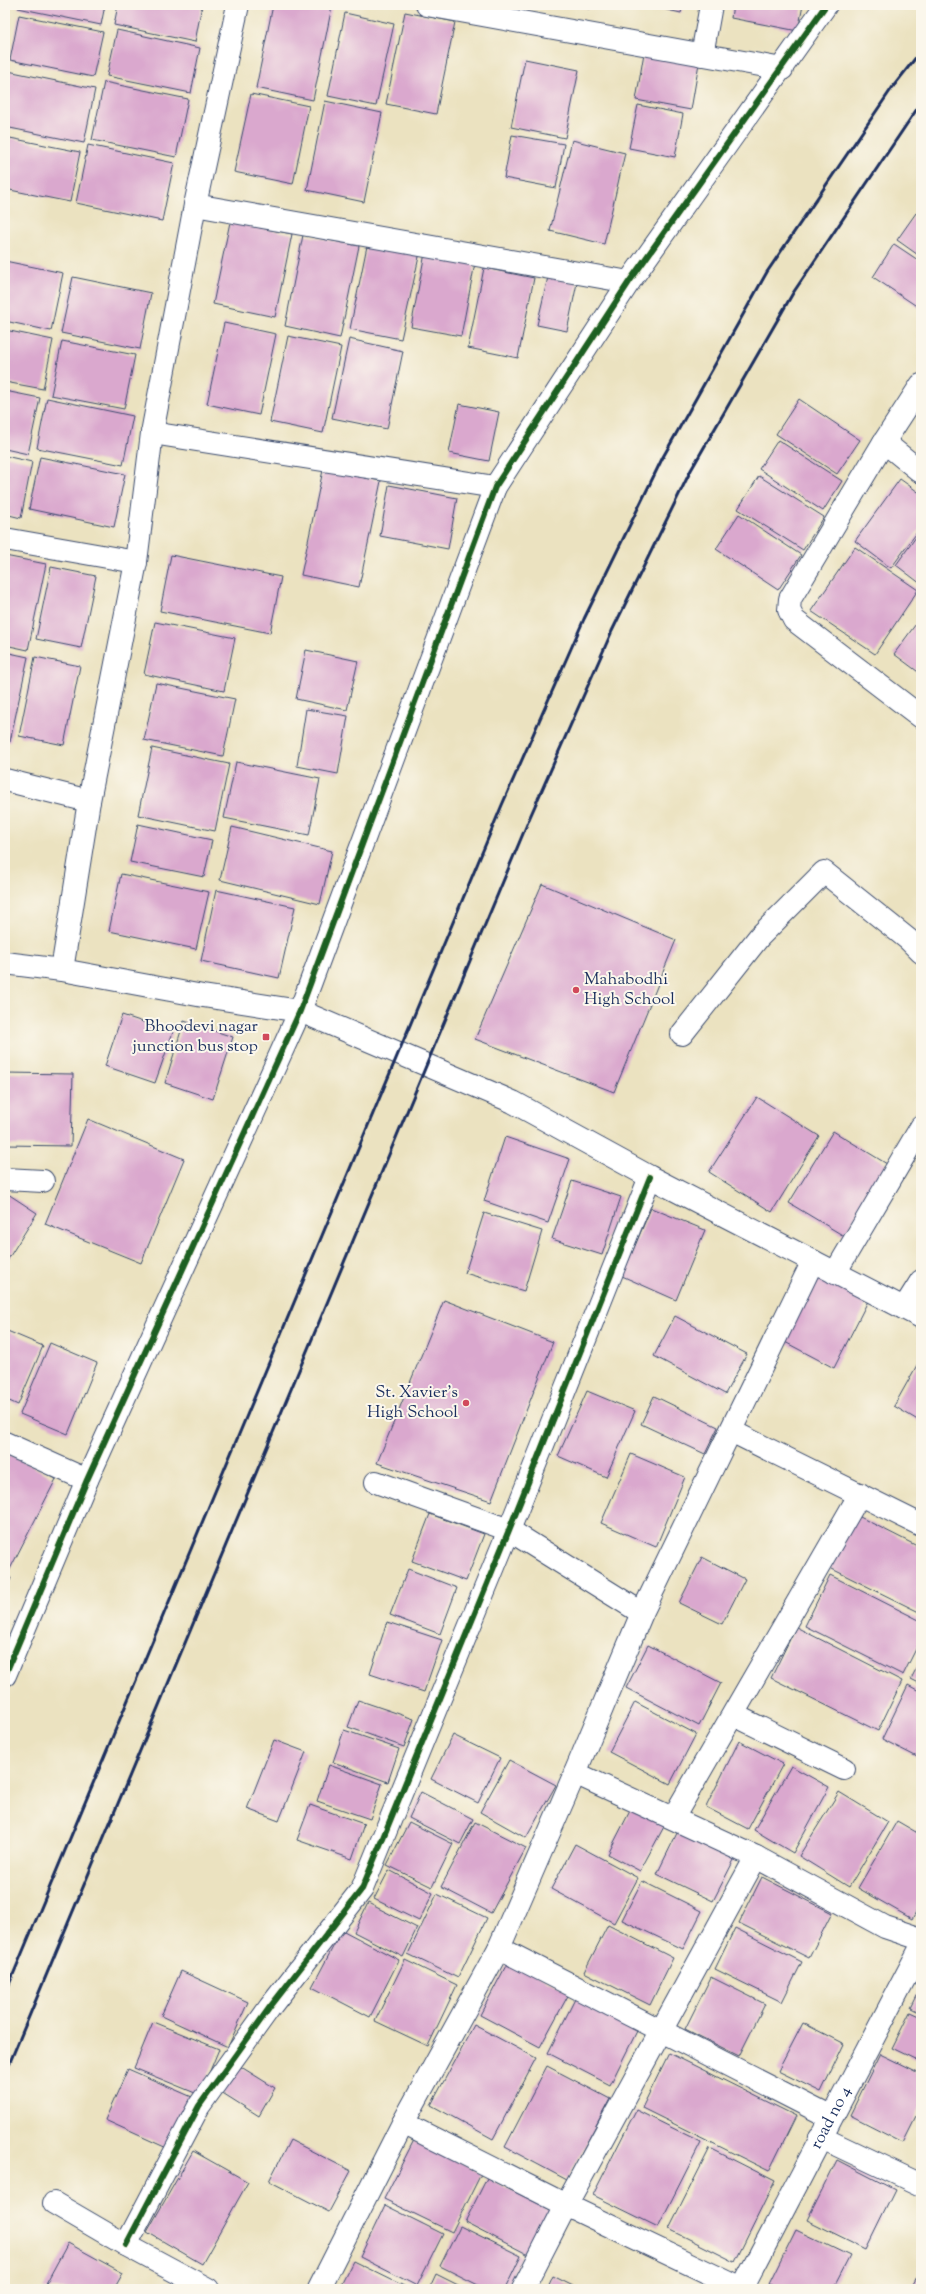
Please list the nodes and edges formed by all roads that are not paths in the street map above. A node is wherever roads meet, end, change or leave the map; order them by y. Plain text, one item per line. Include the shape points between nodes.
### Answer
1 (238, 5) edge
2 (427, 5) edge
3 (711, 5) edge
4 (826, 5) edge
5 (478, 9) edge
6 (702, 55) junction
7 (782, 69) junction
8 (195, 205) junction
9 (629, 282) junction
10 (921, 385) edge
11 (152, 433) junction
12 (884, 442) junction
13 (921, 472) edge
14 (495, 487) junction
15 (5, 539) edge
16 (136, 562) junction
17 (921, 717) edge
18 (5, 780) edge
19 (89, 801) junction
20 (921, 952) edge
21 (5, 963) edge
22 (62, 970) junction
23 (300, 1011) junction
24 (682, 1034) dead end
25 (921, 1127) edge
26 (650, 1177) junction
27 (5, 1179) edge
28 (43, 1181) dead end
29 (813, 1262) junction
30 (835, 1273) junction
31 (921, 1281) edge
32 (913, 1313) edge
33 (731, 1431) junction
34 (5, 1443) edge
35 (87, 1480) junction
36 (376, 1482) dead end
37 (860, 1494) junction
38 (921, 1526) edge
39 (509, 1530) junction
40 (642, 1613) junction
41 (5, 1675) edge
42 (734, 1715) junction
43 (844, 1769) dead end
44 (575, 1773) junction
45 (673, 1818) junction
46 (756, 1857) junction
47 (921, 1939) edge
48 (921, 1947) edge
49 (499, 1948) junction
50 (662, 2031) junction
51 (830, 2117) junction
52 (403, 2123) junction
53 (820, 2138) junction
54 (921, 2185) edge
55 (54, 2203) dead end
56 (566, 2205) junction
57 (126, 2245) junction
58 (208, 2289) edge
59 (319, 2289) edge
60 (523, 2289) edge
61 (742, 2289) edge

1 - 8 street
2 - 5 street
3 - 6 street
4 - 7 street
5 - 6 street
6 - 7 street
7 - 9 street
8 - 9 street
8 - 11 street
9 - 14 street
10 - 12 street
11 - 14 street
11 - 16 street
12 - 13 street
12 - 17 street via 790,599 789,610 794,620
14 - 23 street
15 - 16 street
16 - 19 street
18 - 19 street
19 - 22 street
20 - 24 street via 824,872 759,937
21 - 22 street
22 - 23 street
23 - 26 street via 513,1102
23 - 35 street
25 - 30 street
26 - 29 street
26 - 39 street
27 - 28 street
29 - 30 street
29 - 33 street
30 - 32 street
31 - 32 street
33 - 37 street
33 - 40 street
34 - 35 street
35 - 41 street
36 - 39 street
37 - 38 street
37 - 42 street
39 - 40 street
39 - 57 street via 362,1889 270,2007 199,2106
40 - 44 street
42 - 43 street
42 - 45 street
44 - 45 street
44 - 49 street
45 - 46 street
46 - 47 street via 885,1927
46 - 50 street
48 - 51 street, road no 4
49 - 50 street
49 - 52 street
50 - 51 street
50 - 56 street
51 - 53 street, road no 4
52 - 56 street
52 - 59 street
53 - 54 street
53 - 61 street, road no 4
55 - 57 street
56 - 60 street
56 - 61 street
57 - 58 street

